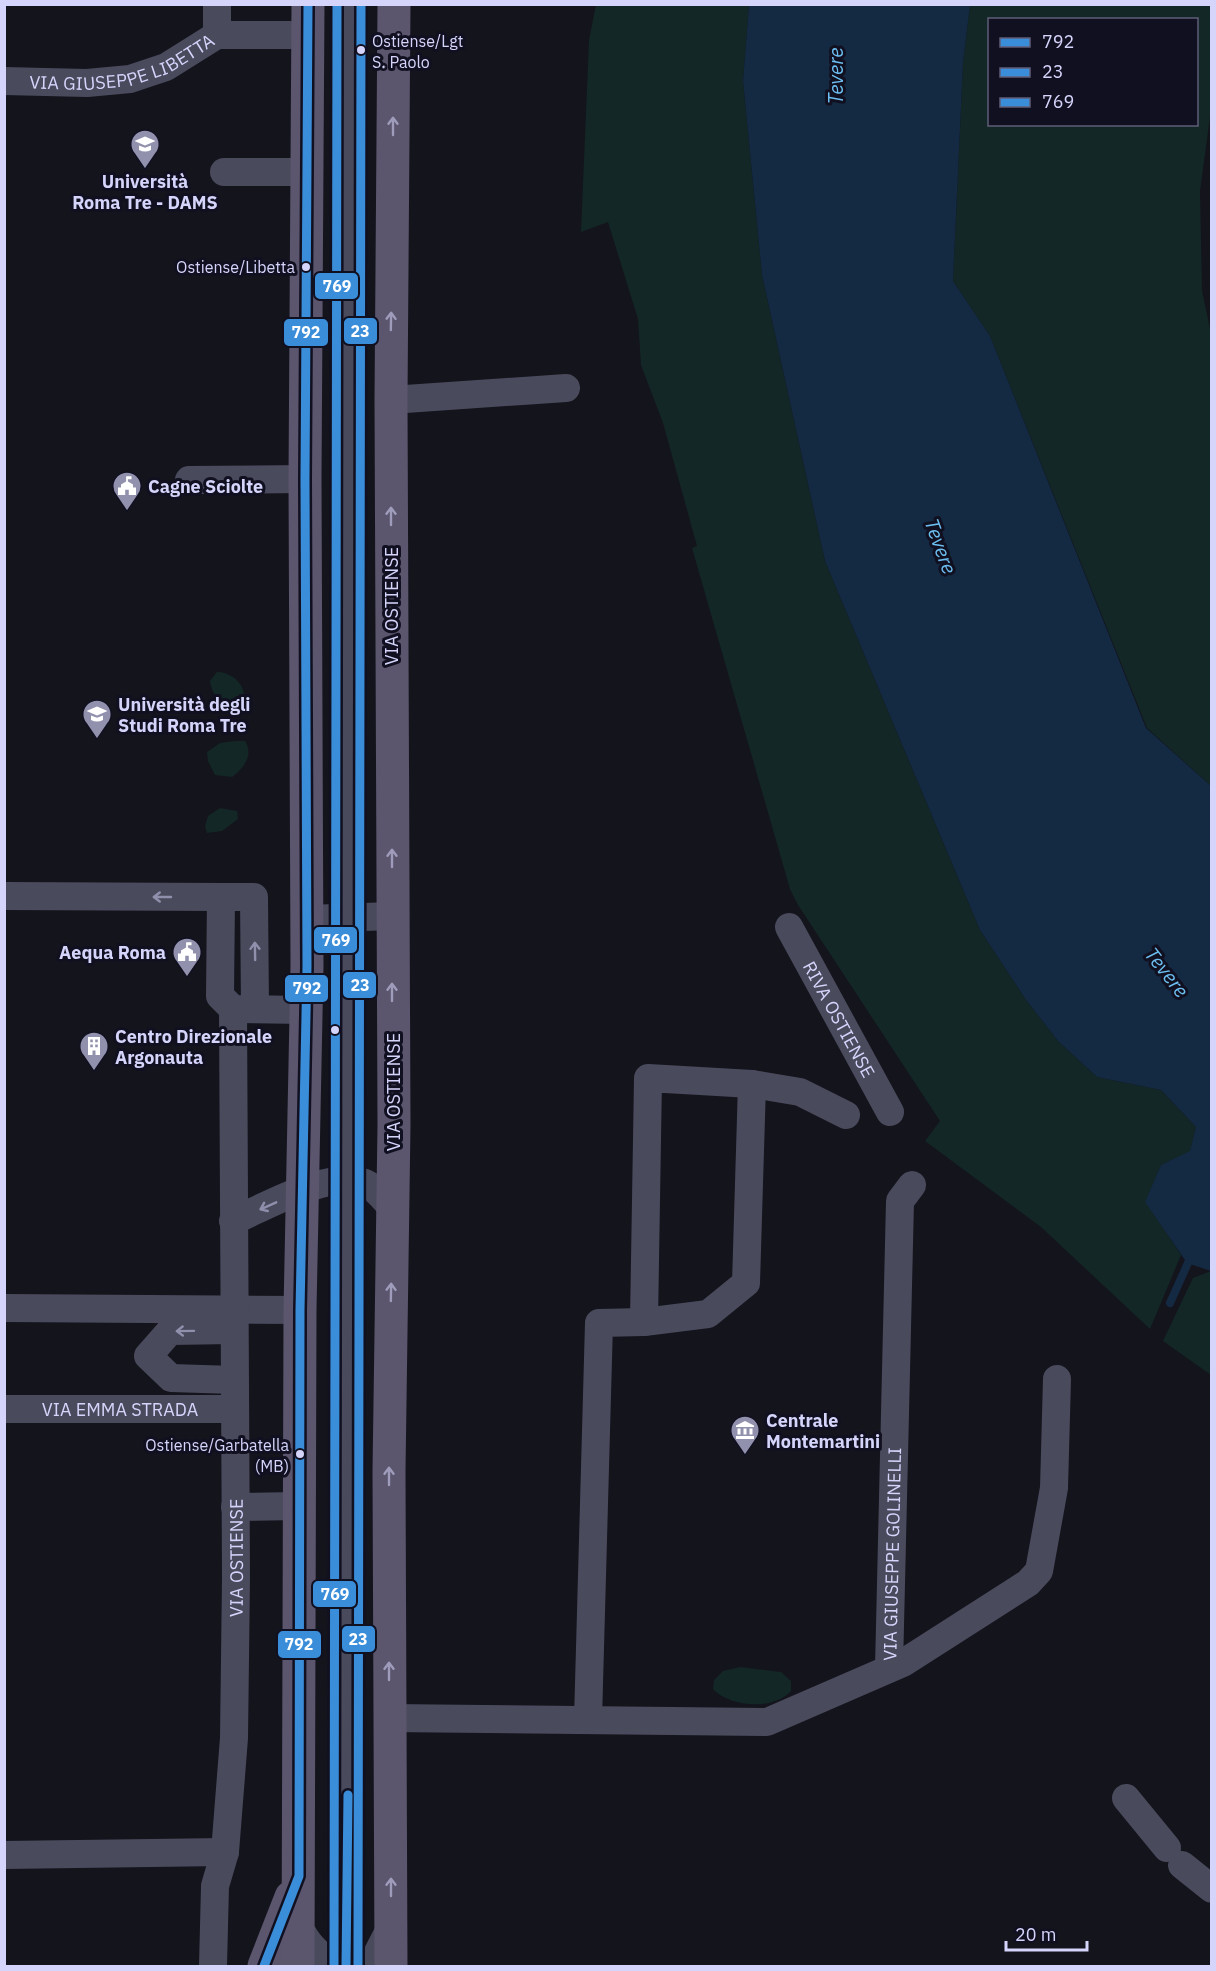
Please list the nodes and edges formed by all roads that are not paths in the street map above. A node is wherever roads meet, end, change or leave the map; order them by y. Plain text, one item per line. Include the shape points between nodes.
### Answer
1 (216, 4) edge
2 (349, 4) edge
3 (394, 4) edge
4 (308, 20) edge
5 (217, 35) junction
6 (4, 81) edge
7 (224, 172) dead end
8 (306, 172) junction
9 (566, 388) dead end
10 (391, 400) junction
11 (305, 479) junction
12 (199, 480) dead end
13 (4, 896) edge
14 (392, 916) junction
15 (349, 917) junction
16 (307, 919) junction
17 (789, 927) dead end
18 (244, 1009) junction
19 (306, 1010) junction
20 (752, 1084) junction
21 (890, 1112) dead end
22 (846, 1115) dead end
23 (347, 1180) junction
24 (912, 1185) dead end
25 (303, 1190) junction
26 (392, 1208) junction
27 (233, 1221) junction
28 (4, 1308) edge
29 (300, 1310) junction
30 (233, 1320) junction
31 (644, 1322) junction
32 (1056, 1379) dead end
33 (234, 1380) junction
34 (4, 1409) edge
35 (234, 1409) junction
36 (298, 1506) junction
37 (235, 1507) junction
38 (889, 1668) junction
39 (389, 1718) junction
40 (588, 1720) junction
41 (1126, 1798) dead end
42 (225, 1852) junction
43 (4, 1855) edge
44 (298, 1876) junction
45 (1212, 1889) edge
46 (299, 1927) junction
47 (391, 1927) junction
48 (213, 1966) edge
49 (264, 1966) edge
50 (298, 1966) edge
51 (346, 1966) edge
52 (391, 1966) edge

1 - 5 street
2 - 15 street
10 -> 3 main road, VIA OSTIENSE
4 - 5 street, VIA GIUSEPPE LIBETTA
4 - 8 main road
5 - 6 street, VIA GIUSEPPE LIBETTA via 166,67 140,77 87,83
7 - 8 street
8 - 11 main road
9 - 10 street
14 -> 10 main road, VIA OSTIENSE
11 - 12 street
11 - 16 main road
18 -> 13 street via 220,996 220,897
14 - 15 street
26 -> 14 main road, VIA OSTIENSE
15 - 16 street
15 - 23 street
16 - 19 main road
17 - 21 street, RIVA OSTIENSE
18 - 19 street
18 - 27 street, VIA OSTIENSE
19 - 25 main road
20 - 22 street via 800,1092
20 - 31 street via 746,1282 708,1314
20 - 31 street via 648,1078
23 - 25 street
23 - 26 street via 372,1186
23 - 51 street
24 - 38 street, VIA GIUSEPPE GOLINELLI via 900,1201
25 -> 27 street
25 - 29 main road
39 -> 26 main road, VIA OSTIENSE
27 - 30 street, VIA OSTIENSE
28 - 30 street
29 - 30 street
29 - 36 main road
30 - 33 street, VIA OSTIENSE
30 -> 33 street via 170,1331 148,1356 171,1378
31 - 40 street via 599,1323
32 - 38 street via 1054,1488 1039,1571 1028,1583 903,1663
33 - 35 street, VIA OSTIENSE
34 - 35 street, VIA EMMA STRADA
35 - 37 street, VIA OSTIENSE
36 - 37 street
36 - 44 main road
37 - 42 street, VIA OSTIENSE via 234,1738
38 - 40 street, VIA GIUSEPPE GOLINELLI via 767,1722
39 - 40 street, VIA GIUSEPPE GOLINELLI
47 -> 39 main road, VIA OSTIENSE
41 - 45 street via 1175,1856
42 - 43 street
42 - 48 street, VIA OSTIENSE via 215,1886
44 - 46 main road
44 - 49 main road
46 - 50 main road
46 - 51 street via 317,1955
47 - 51 street via 375,1958
47 - 52 main road, VIA OSTIENSE

